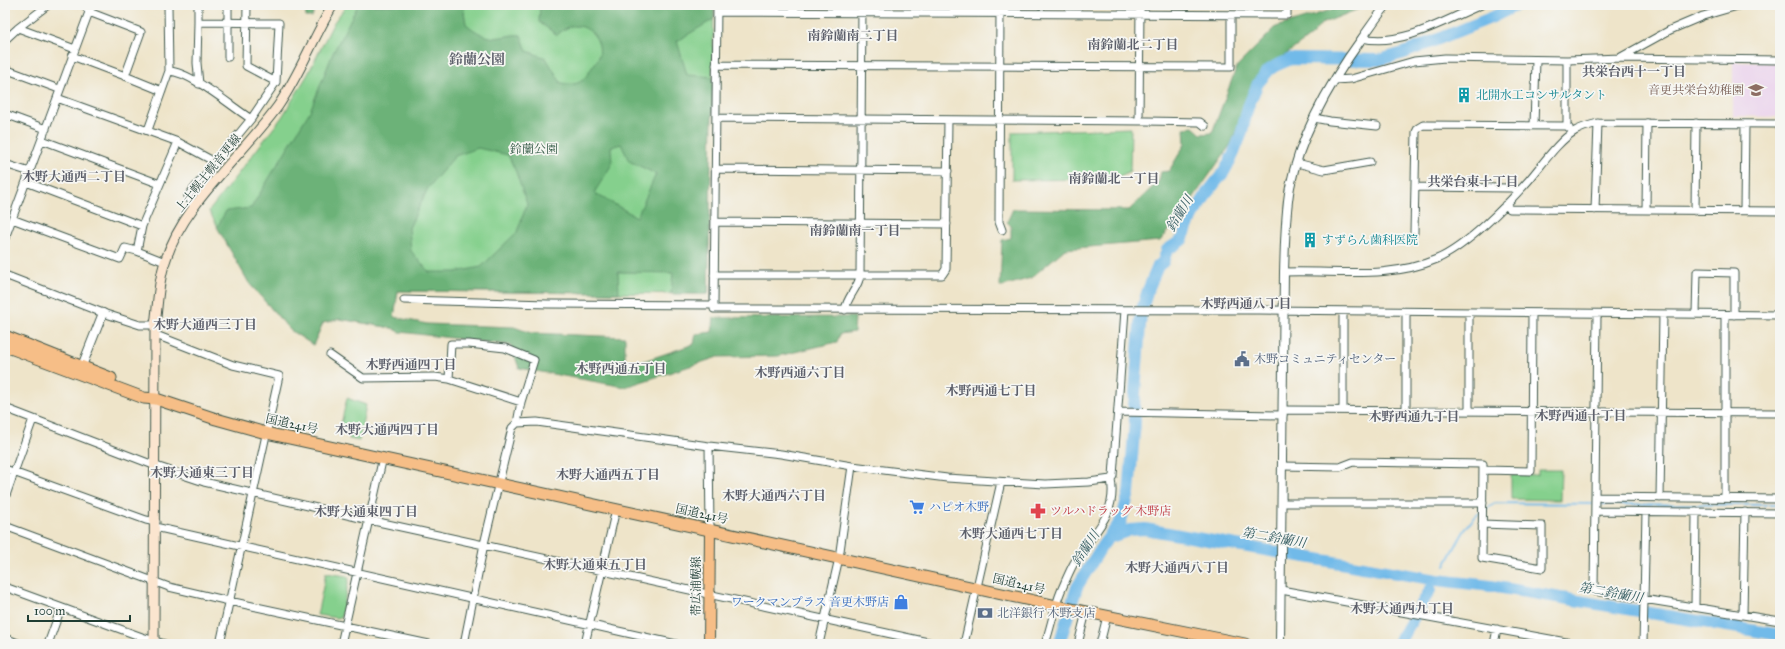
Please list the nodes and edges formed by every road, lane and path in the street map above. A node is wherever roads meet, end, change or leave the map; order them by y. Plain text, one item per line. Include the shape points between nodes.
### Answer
1 (48, 5) edge
2 (85, 5) edge
3 (168, 5) edge
4 (198, 5) edge
5 (228, 5) edge
6 (247, 5) edge
7 (333, 5) edge
8 (862, 5) edge
9 (1000, 5) edge
10 (1140, 5) edge
11 (1287, 5) edge
12 (1481, 5) edge
13 (1741, 5) edge
14 (1383, 6) edge
15 (717, 8) edge
16 (90, 9) edge
17 (862, 13) junction
18 (1000, 14) junction
19 (1140, 15) junction
20 (1231, 16) junction
21 (198, 22) junction
22 (228, 23) junction
23 (246, 23) junction
24 (18, 28) junction
25 (1362, 38) junction
26 (5, 40) edge
27 (75, 49) junction
28 (72, 56) junction
29 (228, 57) dead end
30 (1621, 58) junction
31 (1536, 60) junction
32 (1567, 60) junction
33 (1780, 60) edge
34 (716, 65) junction
35 (861, 66) junction
36 (1000, 66) junction
37 (1139, 67) junction
38 (5, 69) edge
39 (169, 70) junction
40 (125, 76) junction
41 (1334, 80) junction
42 (276, 82) junction
43 (199, 84) junction
44 (59, 89) junction
45 (162, 91) junction
46 (57, 98) junction
47 (5, 114) edge
48 (716, 118) junction
49 (1314, 118) junction
50 (251, 119) junction
51 (861, 119) junction
52 (948, 120) junction
53 (1000, 120) junction
54 (1139, 121) junction
55 (1598, 123) junction
56 (1647, 123) junction
57 (1696, 123) junction
58 (1745, 124) junction
59 (1780, 124) edge
60 (1205, 126) dead end
61 (1377, 126) dead end
62 (1534, 126) junction
63 (1567, 126) junction
64 (46, 129) junction
65 (148, 130) junction
66 (1574, 132) junction
67 (42, 140) junction
68 (178, 142) junction
69 (215, 162) junction
70 (1370, 162) dead end
71 (1297, 163) junction
72 (5, 164) edge
73 (716, 169) junction
74 (860, 170) junction
75 (948, 171) junction
76 (30, 172) junction
77 (26, 182) junction
78 (160, 184) junction
79 (1416, 187) junction
80 (1520, 191) junction
81 (1505, 205) junction
82 (194, 207) junction
83 (1596, 210) junction
84 (1646, 210) junction
85 (1744, 210) junction
86 (1695, 211) junction
87 (1780, 212) edge
88 (12, 219) junction
89 (715, 222) junction
90 (860, 223) junction
91 (947, 224) junction
92 (142, 226) junction
93 (1002, 230) dead end
94 (1414, 233) dead end
95 (5, 238) edge
96 (137, 252) junction
97 (165, 262) junction
98 (1284, 272) junction
99 (5, 275) edge
100 (714, 275) junction
101 (860, 276) junction
102 (404, 300) dead end
103 (714, 305) junction
104 (845, 310) junction
105 (1125, 310) junction
106 (1284, 310) junction
107 (1344, 311) junction
108 (1406, 312) junction
109 (1469, 312) junction
110 (103, 313) junction
111 (1532, 313) junction
112 (1597, 314) junction
113 (1663, 314) junction
114 (1696, 314) junction
115 (1726, 315) junction
116 (1734, 315) junction
117 (1780, 315) edge
118 (156, 325) junction
119 (156, 335) junction
120 (5, 336) edge
121 (5, 346) edge
122 (330, 355) dead end
123 (82, 366) junction
124 (449, 379) junction
125 (156, 399) junction
126 (521, 402) junction
127 (5, 408) edge
128 (1343, 410) junction
129 (1406, 411) junction
130 (1469, 411) junction
131 (1531, 411) junction
132 (1122, 412) junction
133 (1283, 412) junction
134 (1597, 412) junction
135 (1662, 413) junction
136 (1725, 413) junction
137 (1780, 413) edge
138 (33, 419) junction
139 (517, 423) junction
140 (266, 433) junction
141 (709, 446) junction
142 (383, 457) junction
143 (156, 466) junction
144 (852, 466) junction
145 (1282, 466) junction
146 (5, 468) edge
147 (1483, 470) junction
148 (14, 472) junction
149 (1111, 479) junction
150 (1000, 482) junction
151 (498, 484) junction
152 (252, 493) junction
153 (1596, 497) junction
154 (5, 498) edge
155 (1660, 498) junction
156 (1725, 498) junction
157 (1780, 499) edge
158 (1282, 503) junction
159 (1483, 503) junction
160 (616, 509) junction
161 (1596, 511) junction
162 (1646, 512) junction
163 (1696, 512) junction
164 (1745, 512) junction
165 (1780, 513) edge
166 (369, 520) junction
167 (155, 524) junction
168 (1482, 524) junction
169 (5, 526) edge
170 (710, 529) junction
171 (484, 544) junction
172 (240, 547) junction
173 (839, 558) junction
174 (602, 570) junction
175 (357, 573) junction
176 (155, 580) junction
177 (5, 587) edge
178 (977, 588) junction
179 (1281, 590) junction
180 (710, 593) junction
181 (474, 599) junction
182 (1644, 599) junction
183 (229, 601) junction
184 (1059, 606) junction
185 (1695, 607) junction
186 (61, 608) junction
187 (1084, 612) junction
188 (1743, 615) junction
189 (1107, 616) junction
190 (826, 619) junction
191 (1780, 621) edge
192 (589, 625) junction
193 (345, 626) junction
194 (1497, 629) junction
195 (5, 638) edge
196 (154, 643) edge
197 (20, 644) edge
198 (48, 644) edge
199 (165, 644) edge
200 (220, 644) edge
201 (341, 644) edge
202 (429, 644) edge
203 (464, 644) edge
204 (585, 644) edge
205 (676, 644) edge
206 (709, 644) edge
207 (819, 644) edge
208 (938, 644) edge
209 (964, 644) edge
210 (1045, 644) edge
211 (1078, 644) edge
212 (1100, 644) edge
213 (1245, 644) edge
214 (1280, 644) edge
215 (1494, 644) edge
216 (1577, 644) edge
217 (1644, 644) edge

1 - 24 street
2 - 16 street
3 - 39 street
4 - 21 street
5 - 22 street
6 - 23 street
7 - 82 main road, 上士幌士幌音更線 via 279,104
8 - 17 street
9 - 18 street
10 - 19 street
11 - 20 street via 1287,15
12 - 25 street via 1405,37 1374,41
13 - 30 street via 1676,27
14 - 25 street
15 - 17 street
15 - 34 street
16 - 27 street
16 - 40 street via 141,32
17 - 18 street
17 - 35 street
18 - 19 street
18 - 36 street
19 - 20 street
19 - 37 street
20 - 37 street via 1231,67
21 - 22 street
21 - 43 street
22 - 23 street
22 - 29 street
23 - 42 street via 246,66
23 - 42 street via 279,23
24 - 26 street
24 - 27 street
25 - 41 street
27 - 28 street
28 - 40 street
28 - 44 street
30 - 32 street
30 - 33 street
31 - 32 street
31 - 41 street via 1445,58 1414,61
31 - 62 street
32 - 63 street
34 - 35 street
34 - 48 street
35 - 36 street
35 - 51 street
36 - 37 street
36 - 53 street
37 - 54 street
38 - 44 street
39 - 43 street via 176,71
39 - 45 street
40 - 45 street
41 - 49 street
42 - 50 street
43 - 50 street
44 - 46 street
45 - 65 street
46 - 64 street
46 - 65 street
47 - 64 street
48 - 51 street
48 - 73 street
49 - 61 street
49 - 71 street
50 - 69 street
51 - 52 street
51 - 74 street
52 - 53 street
52 - 75 street
53 - 54 street
53 - 93 street via 998,222
54 - 60 street via 1200,122
55 - 56 street
55 - 66 street
55 - 83 street
56 - 57 street
56 - 84 street
57 - 58 street
57 - 86 street
58 - 59 street
58 - 85 street
62 - 63 street
62 - 79 street via 1418,128
63 - 66 street
64 - 67 street
65 - 68 street
66 - 80 street via 1562,142
67 - 76 street
67 - 78 street
68 - 69 street
68 - 78 street
69 - 82 street via 188,196
70 - 71 street via 1324,170
71 - 98 street via 1286,216
72 - 76 street
73 - 74 street
73 - 89 street
74 - 75 street
74 - 90 street
75 - 91 street
76 - 77 street
77 - 88 street
77 - 92 street
78 - 92 street
79 - 80 street via 1513,188
79 - 94 street
80 - 81 street
81 - 83 street via 1510,209
81 - 98 street via 1461,245 1425,263 1377,273
82 - 97 main road, 上士幌士幌音更線 via 182,225
83 - 84 street
84 - 86 street
85 - 86 street
85 - 87 street
88 - 95 street
88 - 96 street via 120,260 125,248
89 - 90 street
89 - 100 street
90 - 91 street
90 - 101 street
91 - 101 street via 946,269 942,275
92 - 96 street
96 - 97 street
97 - 118 main road, 上士幌士幌音更線
98 - 106 street
99 - 110 street
100 - 101 street
100 - 103 street
101 - 104 street
102 - 103 street
103 - 104 street via 714,309
104 - 105 street
105 - 106 street
105 - 132 street
106 - 107 street
106 - 133 street
107 - 108 street
107 - 128 street
108 - 109 street
108 - 129 street
109 - 111 street
109 - 130 street
110 - 118 street via 140,324
110 - 123 street
111 - 112 street
111 - 131 street
112 - 113 street
112 - 134 street
113 - 114 street
113 - 135 street
114 - 115 street
114 - 116 street via 1697,272 1734,273
115 - 116 street
115 - 136 street
116 - 117 street
118 - 119 main road, 上士幌士幌音更線
119 - 125 main road, 上士幌士幌音更線
119 - 140 street via 233,365 279,376
120 - 123 highway, 国道241号
121 - 125 highway, 国道241号 via 144,398
122 - 124 street via 363,378
123 - 125 highway, 国道241号 via 144,391
124 - 126 street
124 - 126 street via 451,344 505,348 534,360
125 - 140 highway, 国道241号
125 - 143 main road, 上士幌士幌音更線
126 - 139 street
127 - 138 street
128 - 129 street
128 - 133 street
129 - 130 street
130 - 131 street
131 - 134 street
131 - 147 street via 1531,471
132 - 133 street
132 - 149 street
133 - 145 street
134 - 135 street
134 - 153 street
135 - 136 street
135 - 155 street
136 - 137 street
136 - 156 street
138 - 143 street
138 - 148 street
139 - 141 street via 537,422
139 - 151 street via 512,428
140 - 142 highway, 国道241号
140 - 152 street
141 - 144 street via 781,454
141 - 170 street
142 - 151 highway, 国道241号
142 - 166 street
143 - 152 street via 204,482
143 - 167 main road, 上士幌士幌音更線
144 - 150 street
144 - 173 street
145 - 147 street via 1340,467 1353,462 1483,464
145 - 158 street
146 - 148 street
147 - 159 street
148 - 154 street
148 - 167 street
149 - 150 street via 1045,484
149 - 184 street via 1113,492 1108,513 1074,563 1060,593
150 - 178 street
151 - 160 highway, 国道241号
151 - 171 street
152 - 166 street
152 - 172 street
153 - 155 street
153 - 161 street
155 - 156 street
156 - 157 street
158 - 159 street
158 - 179 street
159 - 168 street
160 - 170 highway, 国道241号
160 - 174 street
161 - 162 street
161 - 182 street via 1594,591
162 - 163 street
162 - 182 street
163 - 164 street
163 - 185 street
164 - 165 street
164 - 188 street
166 - 171 street
166 - 175 street
167 - 172 street
167 - 176 main road, 上士幌士幌音更線
168 - 168 street via 1542,526 1542,568 1482,558
169 - 176 street
170 - 173 highway, 国道241号
170 - 180 main road, 帯広浦幌線
171 - 174 street
171 - 181 street
172 - 175 street
172 - 183 street
173 - 178 highway, 国道241号
173 - 190 street
174 - 180 street
174 - 192 street
175 - 181 street
175 - 193 street
176 - 183 street via 168,586
176 - 196 main road, 上士幌士幌音更線
177 - 186 street
178 - 184 highway, 国道241号
178 - 209 street
179 - 194 street
179 - 214 street
180 - 190 street
180 - 206 main road, 帯広浦幌線
181 - 192 street
181 - 203 street
182 - 185 street
182 - 217 street
183 - 193 street
183 - 200 street
184 - 187 highway, 国道241号
184 - 210 street
185 - 188 street
186 - 196 street
186 - 198 street
187 - 189 highway, 国道241号
187 - 211 street
188 - 191 street
189 - 212 street
189 - 213 highway, 国道241号
190 - 207 street
190 - 208 street
192 - 204 street
192 - 205 street
193 - 201 street
193 - 202 street
194 - 215 street
194 - 216 street
195 - 197 street
196 - 199 street

